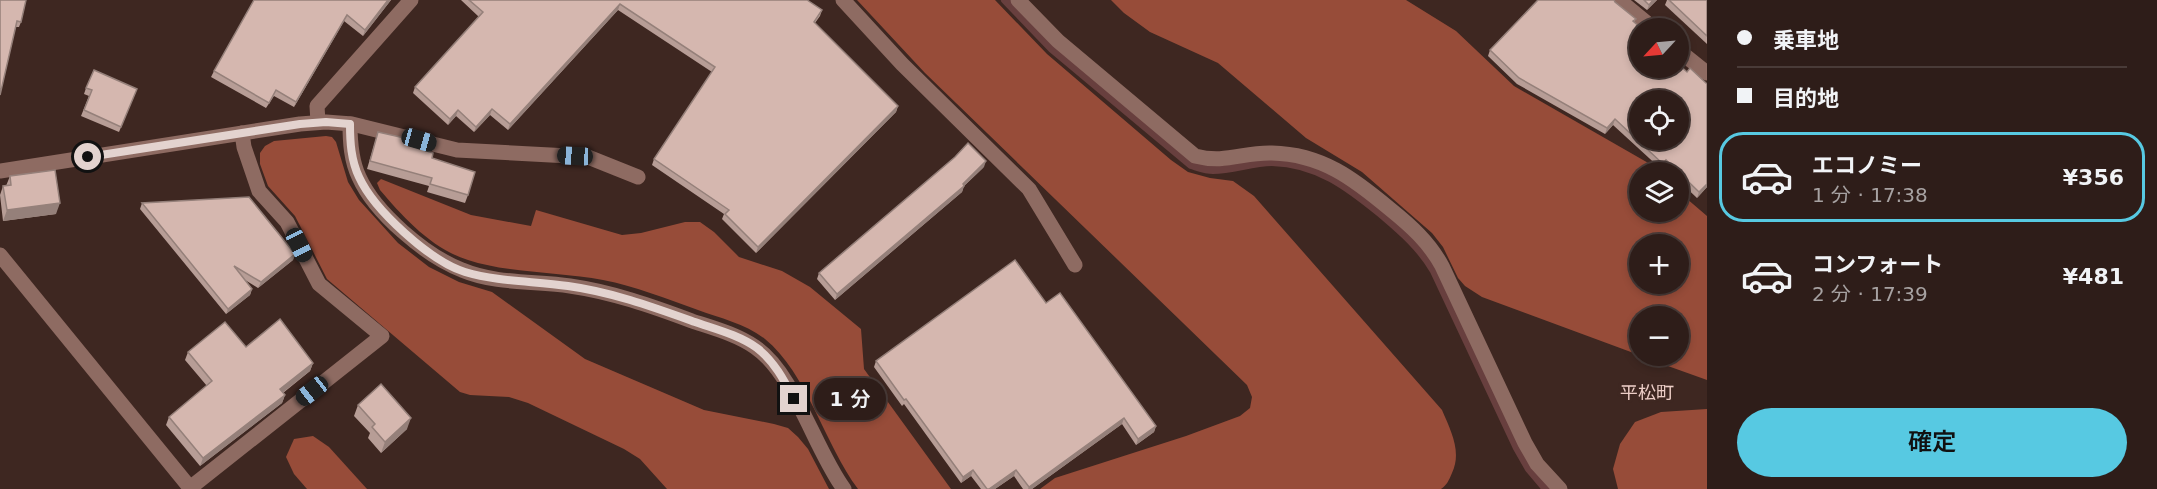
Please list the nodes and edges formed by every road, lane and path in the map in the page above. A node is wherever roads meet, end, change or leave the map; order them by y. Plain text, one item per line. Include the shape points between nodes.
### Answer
1 (411, 0) edge
2 (843, 0) edge
3 (1018, 0) edge
4 (1619, 0) edge
5 (1641, 18) edge
6 (1689, 59) edge
7 (1707, 74) edge
8 (318, 122) junction
9 (350, 124) junction
10 (242, 133) junction
11 (0, 171) edge
12 (638, 177) dead end
13 (0, 255) edge
14 (1075, 265) dead end
15 (190, 488) edge
16 (844, 489) edge
17 (1560, 489) edge

1 - 8 street via 317,106
2 - 14 street via 1029,189
3 - 17 street via 1058,41 1195,156 1212,160 1273,153 1317,160 1356,180 1413,228 1438,259 1525,443 1537,464
4 - 5 street
6 - 7 street
8 - 9 street
8 - 10 street
9 - 12 street via 457,150 588,157
9 - 16 street via 353,160 368,194 435,258 463,271 494,278 614,295 739,337 757,348 784,380
10 - 11 street
10 - 15 street via 259,191 287,222 319,284 382,336
13 - 15 street

